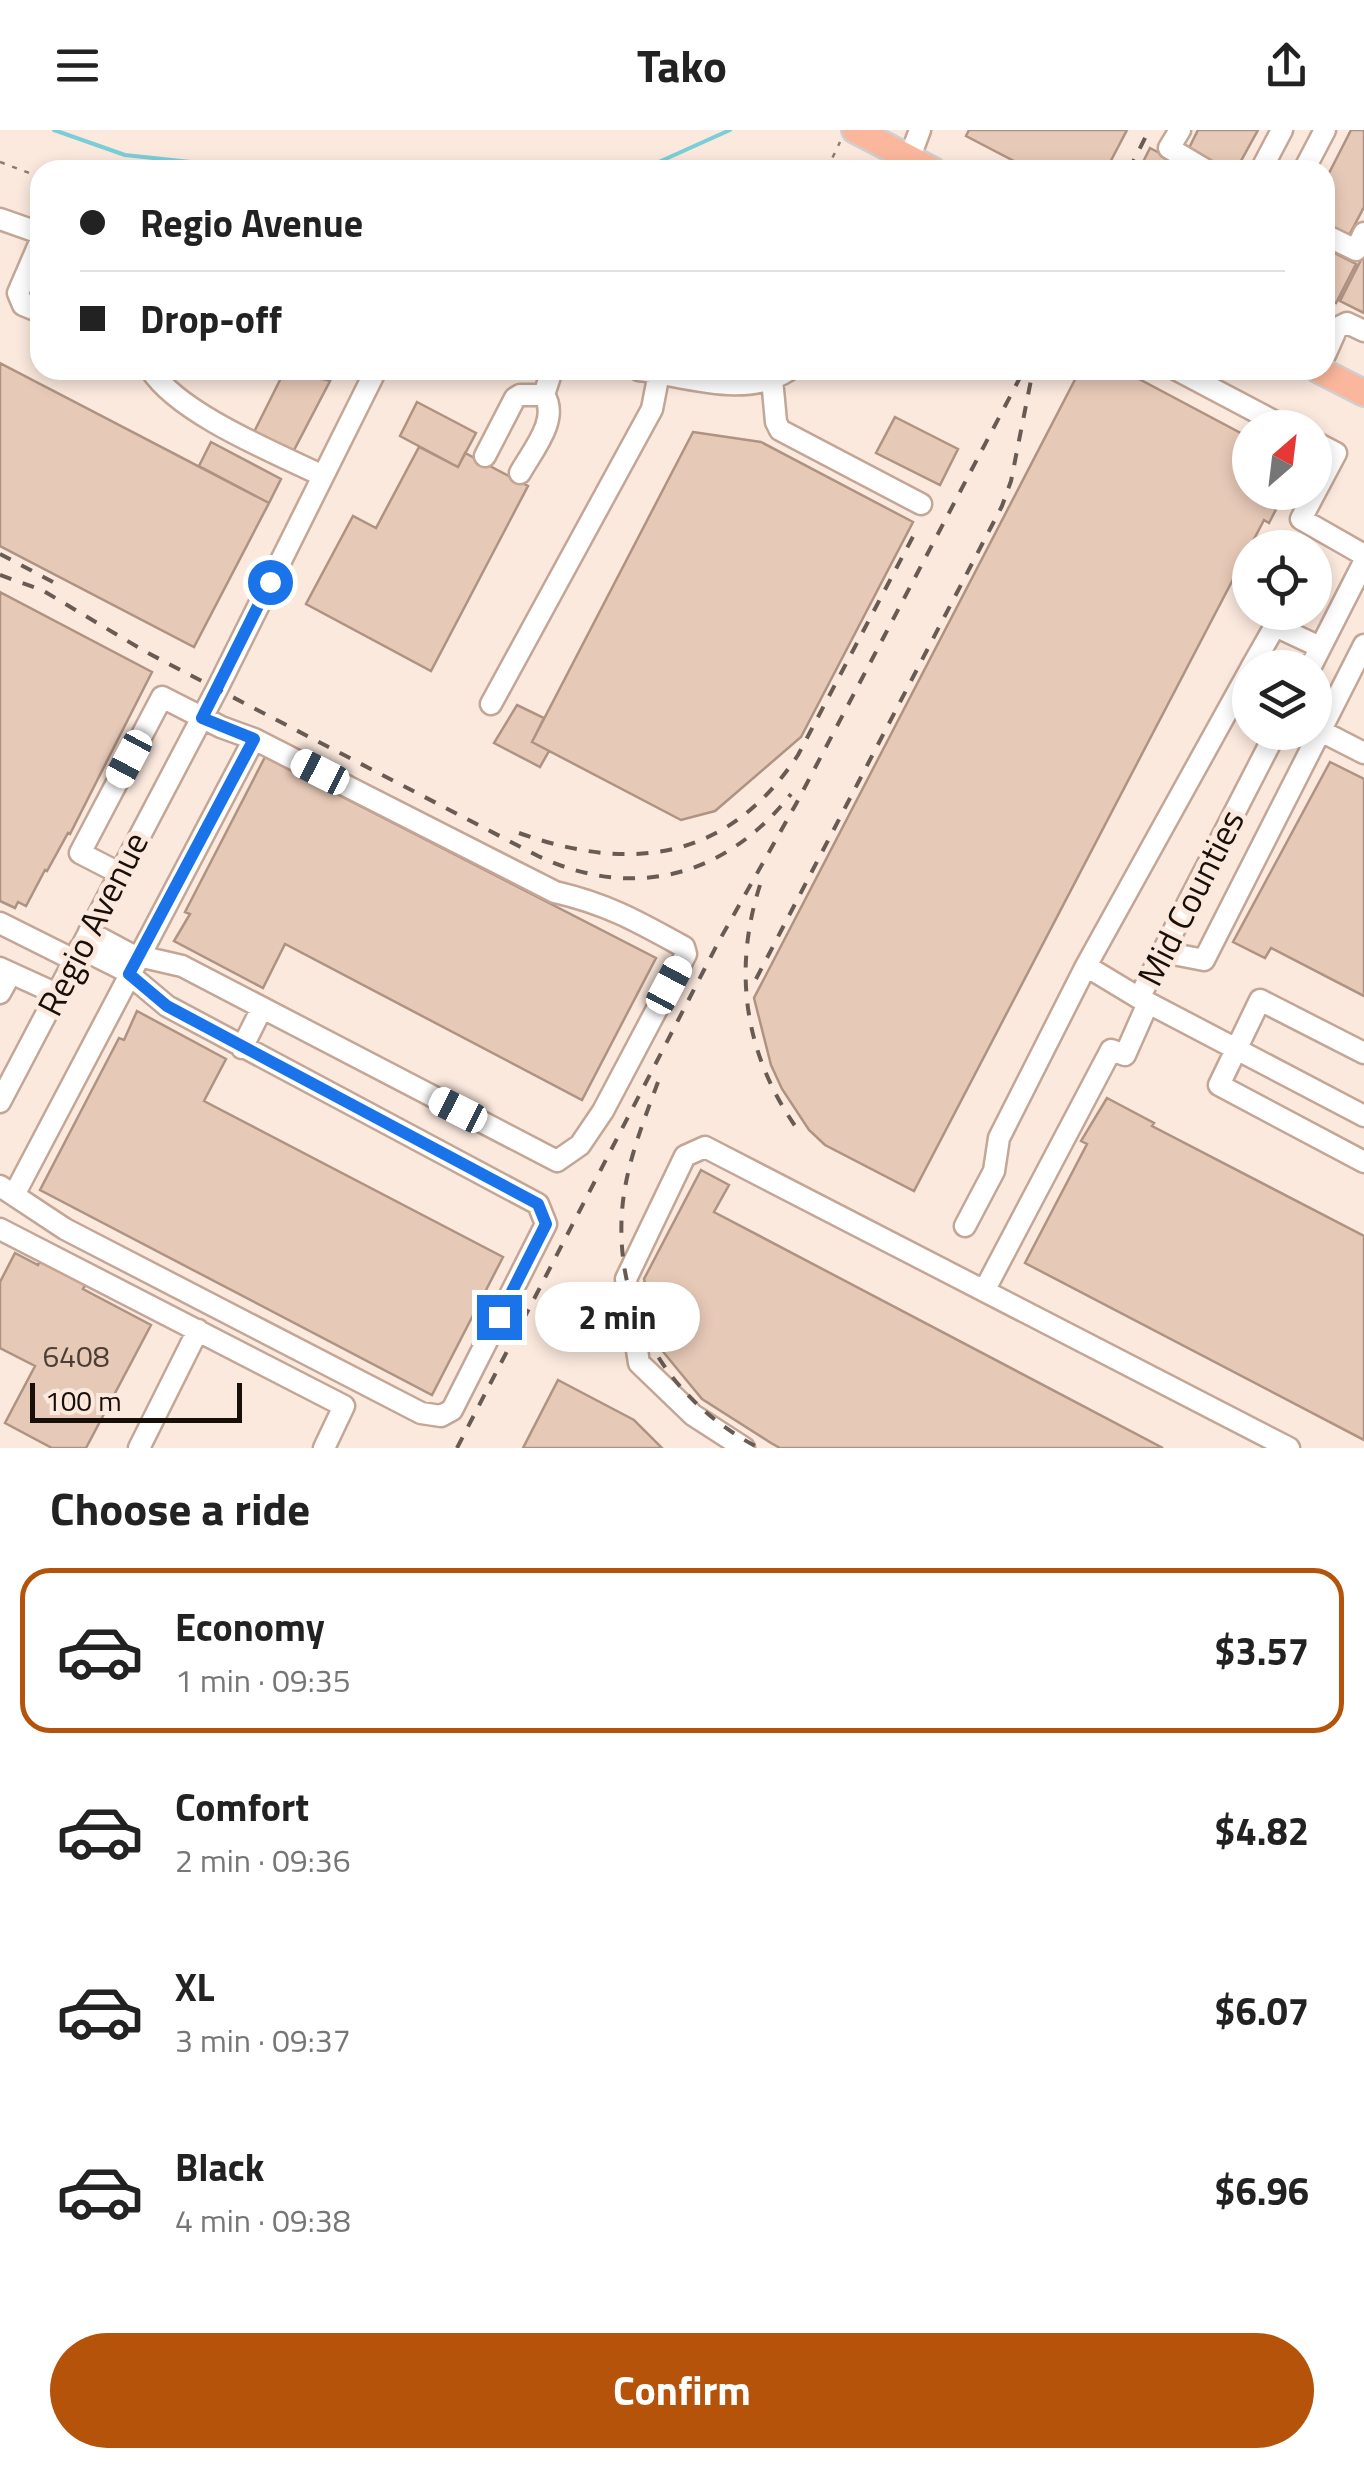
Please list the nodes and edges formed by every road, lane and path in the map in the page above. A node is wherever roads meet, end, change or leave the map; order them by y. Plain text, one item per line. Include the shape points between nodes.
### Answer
1 (846, 130) edge
2 (855, 130) edge
3 (920, 130) edge
4 (1180, 130) edge
5 (1282, 130) edge
6 (1325, 130) edge
7 (831, 160) edge
8 (906, 160) edge
9 (917, 160) edge
10 (1190, 160) edge
11 (1266, 160) edge
12 (1309, 160) edge
13 (0, 162) edge
14 (30, 173) edge
15 (0, 219) edge
16 (30, 230) edge
17 (1364, 233) edge
18 (1335, 240) edge
19 (30, 265) edge
20 (30, 308) edge
21 (1335, 332) edge
22 (1364, 332) edge
23 (1335, 379) edge
24 (158, 380) edge
25 (371, 380) edge
26 (549, 380) edge
27 (647, 380) edge
28 (707, 380) edge
29 (752, 380) edge
30 (780, 380) edge
31 (1196, 380) edge
32 (1364, 394) edge
33 (544, 395) junction
34 (1253, 410) edge
35 (485, 456) dead end
36 (520, 474) dead end
37 (323, 476) junction
38 (921, 504) dead end
39 (1307, 510) edge
40 (1364, 554) edge
41 (1364, 562) edge
42 (1364, 645) edge
43 (1320, 646) junction
44 (1261, 650) edge
45 (1318, 650) edge
46 (1232, 703) edge
47 (491, 704) dead end
48 (1332, 705) edge
49 (202, 718) junction
50 (1332, 737) edge
51 (254, 739) junction
52 (1267, 750) edge
53 (1309, 750) edge
54 (1364, 753) edge
55 (119, 874) junction
56 (0, 923) edge
57 (81, 947) junction
58 (1164, 952) junction
59 (134, 965) junction
60 (1086, 966) junction
61 (5, 970) edge
62 (0, 993) edge
63 (57, 994) junction
64 (1144, 1001) junction
65 (262, 1008) junction
66 (242, 1048) junction
67 (1236, 1049) junction
68 (1364, 1053) edge
69 (0, 1102) edge
70 (1364, 1116) edge
71 (1364, 1162) edge
72 (7, 1190) edge
73 (964, 1226) dead end
74 (0, 1228) edge
75 (984, 1291) junction
76 (198, 1330) junction
77 (139, 1448) edge
78 (324, 1448) edge
79 (744, 1448) edge
80 (1289, 1448) edge

1 - 7 path
2 - 8 main road
3 - 9 street
4 - 10 street via 1170,148
5 - 11 street
6 - 12 street
13 - 14 path
15 - 16 street
17 - 18 street via 1356,250
19 - 20 street via 18,292
21 - 22 street via 1347,323
23 - 32 main road
24 - 37 street via 203,416
25 - 37 street, Regio Avenue
26 - 33 street
27 - 47 street via 652,409
28 - 29 street
30 - 38 street via 780,430
31 - 34 street
33 - 35 street via 515,398
33 - 36 street via 550,416
37 - 49 street, Regio Avenue
39 - 40 street via 1302,519
41 - 43 street
42 - 48 street
43 - 44 street via 1274,626
43 - 45 street
46 - 60 street
49 - 51 street
49 - 55 street, Regio Avenue
49 - 55 street via 162,697 152,714 80,853
50 - 54 street
51 - 59 street
51 - 65 street via 555,892 616,910 686,954 602,1111 580,1145 557,1162
52 - 58 street, Mid Counties
53 - 58 street via 1204,960
55 - 57 street, Regio Avenue
56 - 57 street
57 - 59 street
57 - 63 street, Regio Avenue
58 - 64 street, Mid Counties
59 - 65 street via 182,966
59 - 66 street via 160,1002
59 - 72 street
60 - 64 street
60 - 73 street via 999,1138 994,1171
61 - 62 street
61 - 63 street
63 - 69 street, Regio Avenue
64 - 67 street, Mid Counties
64 - 75 street via 1126,1055 1110,1050
65 - 66 street
66 - 72 street via 544,1212 546,1224 452,1410 420,1413 65,1228
67 - 68 street via 1260,1000
67 - 70 street, Mid Counties
67 - 71 street via 1220,1085
74 - 76 street
75 - 79 street via 705,1147 685,1156 626,1279 639,1364 693,1415
75 - 80 street
76 - 77 street
76 - 78 street via 344,1406

